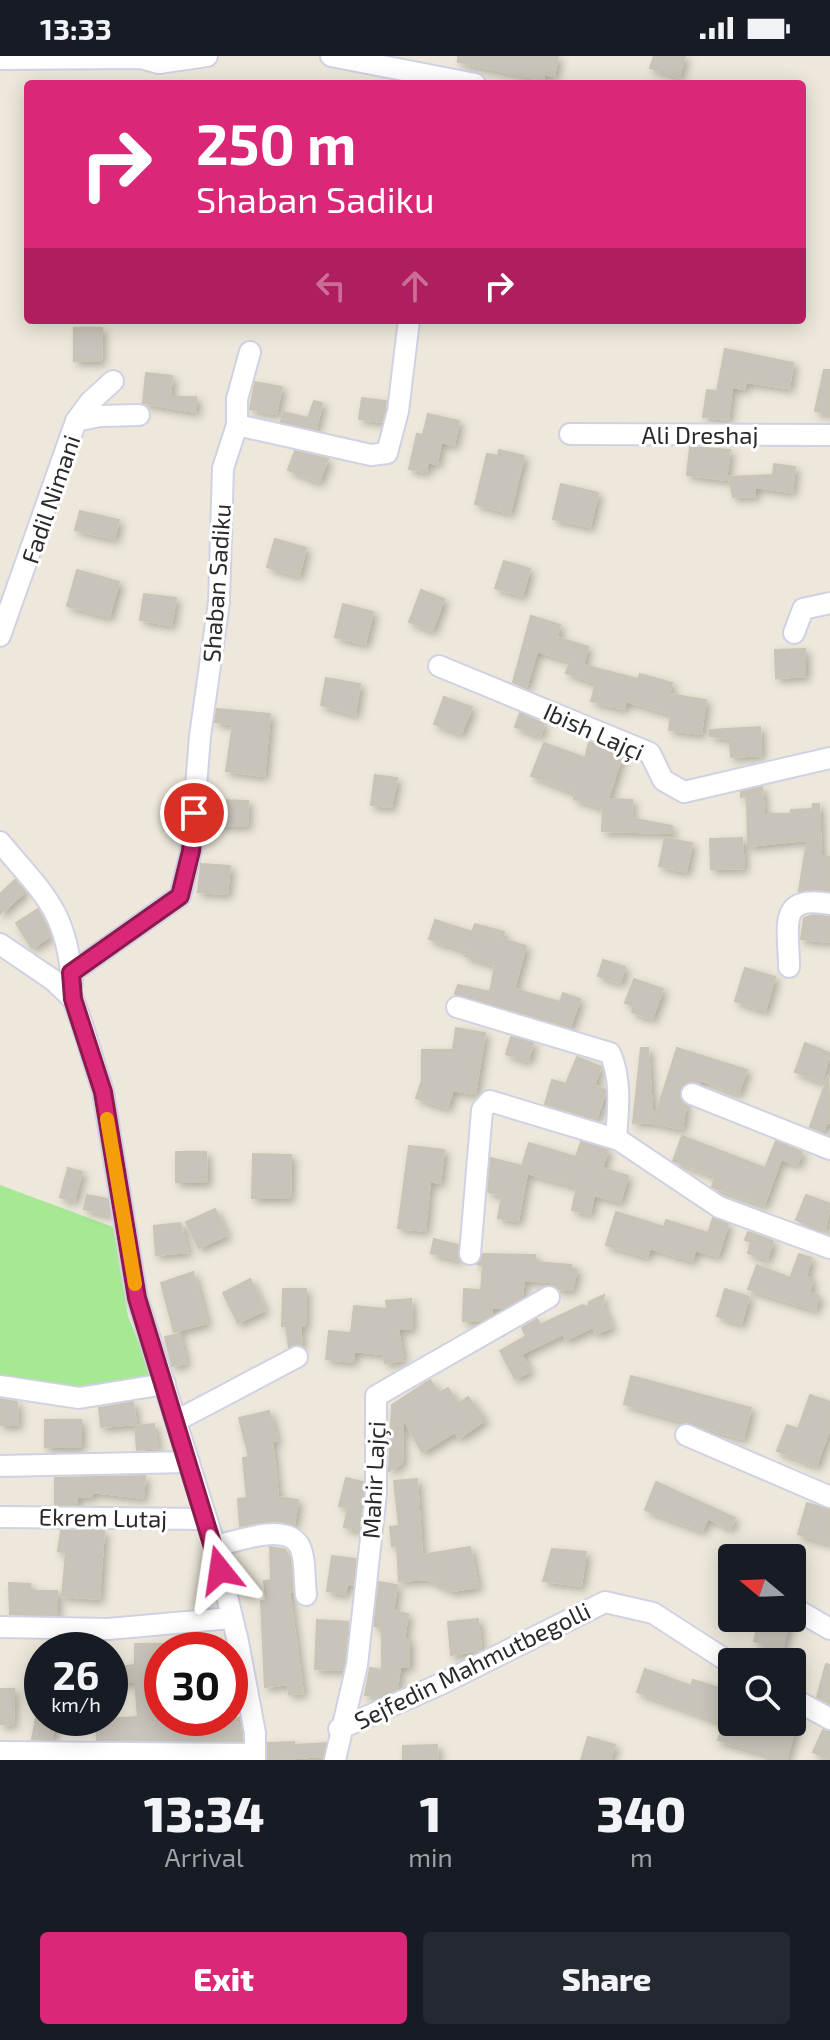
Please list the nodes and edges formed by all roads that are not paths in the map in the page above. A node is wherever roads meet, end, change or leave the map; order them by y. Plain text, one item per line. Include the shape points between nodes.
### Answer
1 (207, 56) edge
2 (331, 56) edge
3 (73, 58) edge
4 (0, 59) edge
5 (159, 59) edge
6 (454, 80) edge
7 (409, 324) edge
8 (250, 352) dead end
9 (113, 381) dead end
10 (139, 415) dead end
11 (76, 421) junction
12 (237, 425) junction
13 (570, 434) dead end
14 (830, 435) edge
15 (830, 603) edge
16 (794, 633) dead end
17 (0, 636) edge
18 (439, 666) dead end
19 (830, 758) edge
20 (0, 842) edge
21 (830, 904) edge
22 (0, 944) edge
23 (789, 967) dead end
24 (71, 973) junction
25 (73, 999) junction
26 (457, 1007) dead end
27 (692, 1094) dead end
28 (616, 1139) junction
29 (830, 1149) edge
30 (830, 1248) edge
31 (470, 1254) dead end
32 (549, 1297) dead end
33 (297, 1357) dead end
34 (165, 1384) junction
35 (0, 1386) edge
36 (176, 1421) junction
37 (686, 1435) dead end
38 (189, 1462) junction
39 (0, 1466) edge
40 (830, 1497) edge
41 (0, 1517) edge
42 (206, 1519) junction
43 (215, 1546) junction
44 (306, 1595) dead end
45 (806, 1615) edge
46 (231, 1618) junction
47 (0, 1627) edge
48 (830, 1629) edge
49 (718, 1655) edge
50 (806, 1706) edge
51 (830, 1719) edge
52 (339, 1729) junction
53 (0, 1752) edge
54 (255, 1757) edge
55 (335, 1760) edge

1 - 5 street
2 - 6 street
3 - 4 street
3 - 5 street
7 - 12 street via 387,453 371,455
8 - 12 street, Shaban Sadiku via 237,399
9 - 11 street
10 - 11 street, Fadil Nimani
11 - 17 street, Fadil Nimani
12 - 24 street, Shaban Sadiku via 223,468 219,602 191,851 180,896
13 - 14 street, Ali Dreshaj
15 - 16 street via 803,609
18 - 19 street, Ibish Lajçi via 641,748 656,760 663,780 684,792
20 - 24 street via 56,909
21 - 23 street via 807,900 789,913
22 - 25 street
24 - 25 street
25 - 34 street via 103,1092 137,1298
26 - 28 street via 610,1053 619,1098
27 - 29 street
28 - 30 street via 719,1207
28 - 31 street via 542,1114 484,1104
32 - 52 street, Mahir Lajçi via 376,1396 376,1493 357,1665
33 - 36 street
34 - 35 street via 79,1398
34 - 36 street
36 - 38 street
37 - 40 street
38 - 39 street
38 - 42 street
41 - 42 street, Ekrem Lutaj
42 - 43 street
43 - 44 street via 290,1537 300,1547
43 - 46 street
45 - 48 street
46 - 47 street via 108,1629
46 - 54 street via 255,1733
49 - 52 street, Sejfedin Mahmutbegolli via 653,1613 605,1602
50 - 51 street
52 - 55 street, Mahir Lajçi
53 - 54 street

